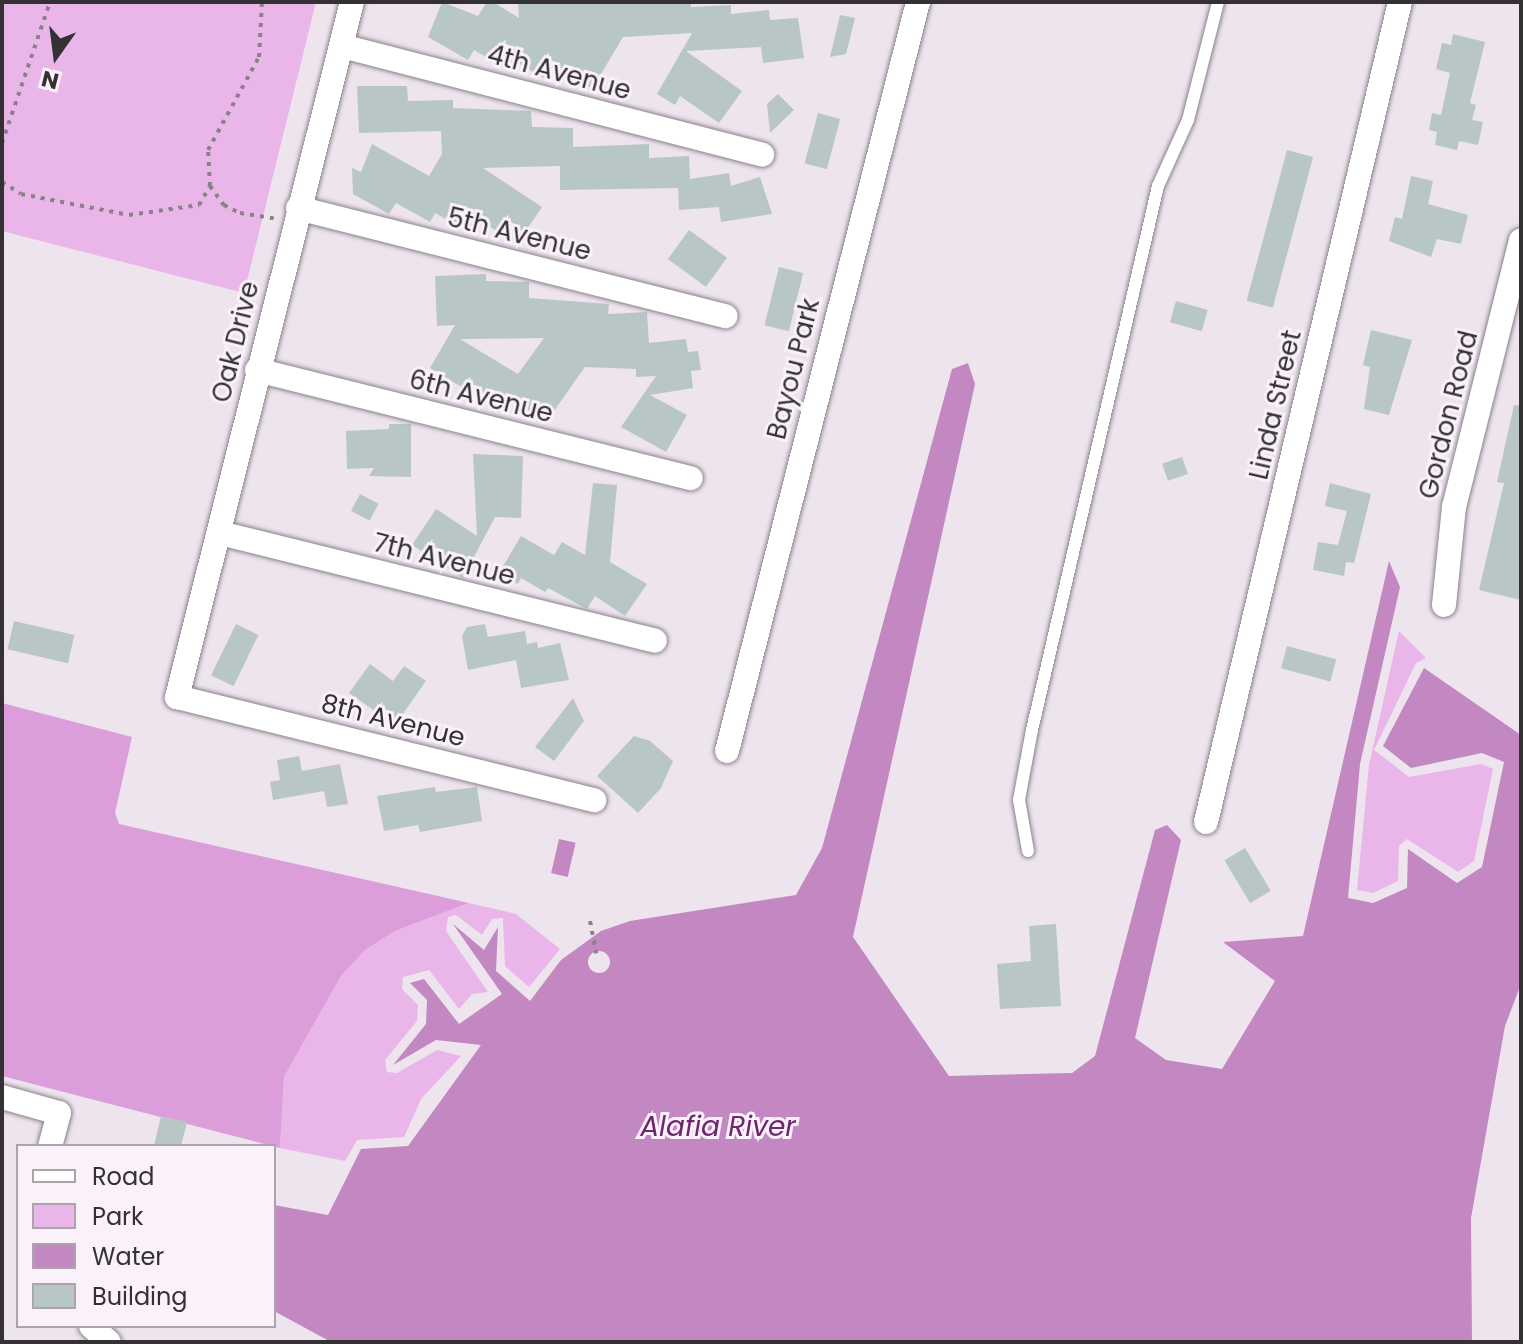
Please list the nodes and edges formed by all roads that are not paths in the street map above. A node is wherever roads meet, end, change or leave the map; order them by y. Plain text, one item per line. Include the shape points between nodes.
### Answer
1 (352, 2) edge
2 (918, 2) edge
3 (1218, 2) edge
4 (1400, 2) edge
5 (342, 46) junction
6 (762, 155) dead end
7 (296, 216) junction
8 (1521, 240) edge
9 (726, 316) dead end
10 (257, 370) junction
11 (691, 478) dead end
12 (220, 533) junction
13 (1444, 605) dead end
14 (655, 641) dead end
15 (177, 697) joint
16 (727, 751) dead end
17 (594, 800) dead end
18 (1206, 822) dead end
19 (1028, 851) dead end
20 (2, 1097) edge
21 (51, 1144) edge
22 (93, 1328) edge
23 (109, 1342) edge

1 - 5 street, Oak Drive
2 - 16 street, Bayou Park
3 - 19 lane via 1188,120 1158,186 1036,715 1019,800
4 - 18 street, Linda Street
5 - 6 street, 4th Avenue
5 - 7 street, Oak Drive
7 - 9 street, 5th Avenue
7 - 10 street, Oak Drive
8 - 13 street, Gordon Road via 1454,507
10 - 11 street, 6th Avenue
10 - 12 street, Oak Drive
12 - 14 street, 7th Avenue
12 - 15 street, Oak Drive
15 - 17 street, 8th Avenue
20 - 21 street via 59,1113
22 - 23 street

